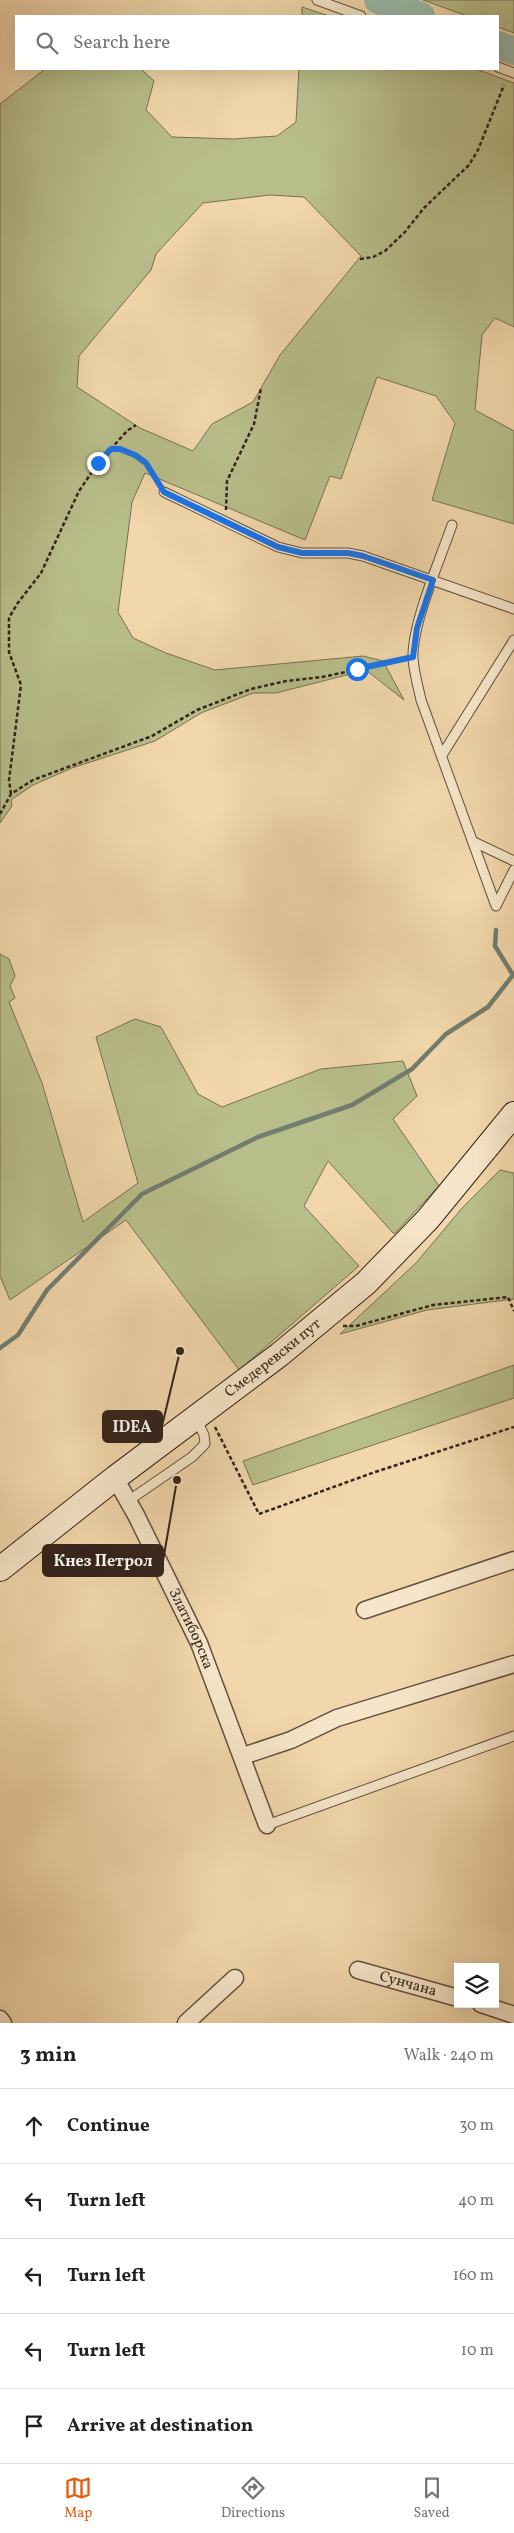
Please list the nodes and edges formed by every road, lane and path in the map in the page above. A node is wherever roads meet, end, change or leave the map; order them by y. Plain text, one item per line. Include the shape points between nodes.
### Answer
1 (317, 0) edge
2 (358, 15) edge
3 (499, 67) edge
4 (514, 73) edge
5 (504, 84) dead end
6 (360, 259) dead end
7 (261, 388) dead end
8 (136, 425) dead end
9 (111, 449) junction
10 (164, 492) joint
11 (225, 522) junction
12 (452, 525) dead end
13 (433, 580) junction
14 (514, 609) edge
15 (514, 640) edge
16 (413, 657) junction
17 (442, 755) junction
18 (11, 794) junction
19 (0, 814) edge
20 (474, 842) junction
21 (514, 861) edge
22 (514, 870) edge
23 (514, 1114) edge
24 (514, 1311) edge
25 (328, 1315) junction
26 (201, 1414) junction
27 (514, 1427) edge
28 (115, 1478) junction
29 (128, 1501) junction
30 (514, 1560) edge
31 (0, 1569) edge
32 (366, 1610) dead end
33 (514, 1664) edge
34 (514, 1736) edge
35 (243, 1756) junction
36 (267, 1825) joint
37 (358, 1970) dead end
38 (235, 1978) dead end
39 (454, 1997) edge
40 (493, 2008) edge
41 (514, 2015) edge
42 (0, 2019) edge
43 (3, 2023) edge
44 (186, 2023) edge

1 - 2 lane
3 - 4 lane
5 - 6 path via 478,150 469,164 384,251
7 - 11 path via 254,424 227,481
8 - 9 path
9 - 10 path via 120,449 146,463
9 - 18 path via 80,490 41,573 9,618 9,652 21,685 9,780
10 - 11 lane
11 - 13 lane via 278,547 302,553 363,556
12 - 13 lane
13 - 14 lane
13 - 16 lane via 417,628
15 - 17 lane
16 - 17 lane via 421,700
16 - 18 path via 252,689 197,710 152,736 33,780
17 - 20 lane
18 - 19 path
20 - 21 lane
20 - 22 lane via 496,906
23 - 25 main road, Смедеревски пут via 428,1220 366,1283
24 - 25 path via 508,1297 433,1305 346,1328
25 - 26 main road, Смедеревски пут
26 - 27 path via 259,1514
26 - 28 main road, Смедеревски пут
26 - 29 lane via 205,1444 192,1457
28 - 29 street, Златиборска
28 - 31 main road, Смедеревски пут
29 - 35 street, Златиборска via 199,1643
30 - 32 street
33 - 35 street via 337,1718 291,1740
34 - 36 lane
35 - 36 street, Златиборска
37 - 39 street, Сунчана
38 - 44 street
40 - 41 street
42 - 43 street

